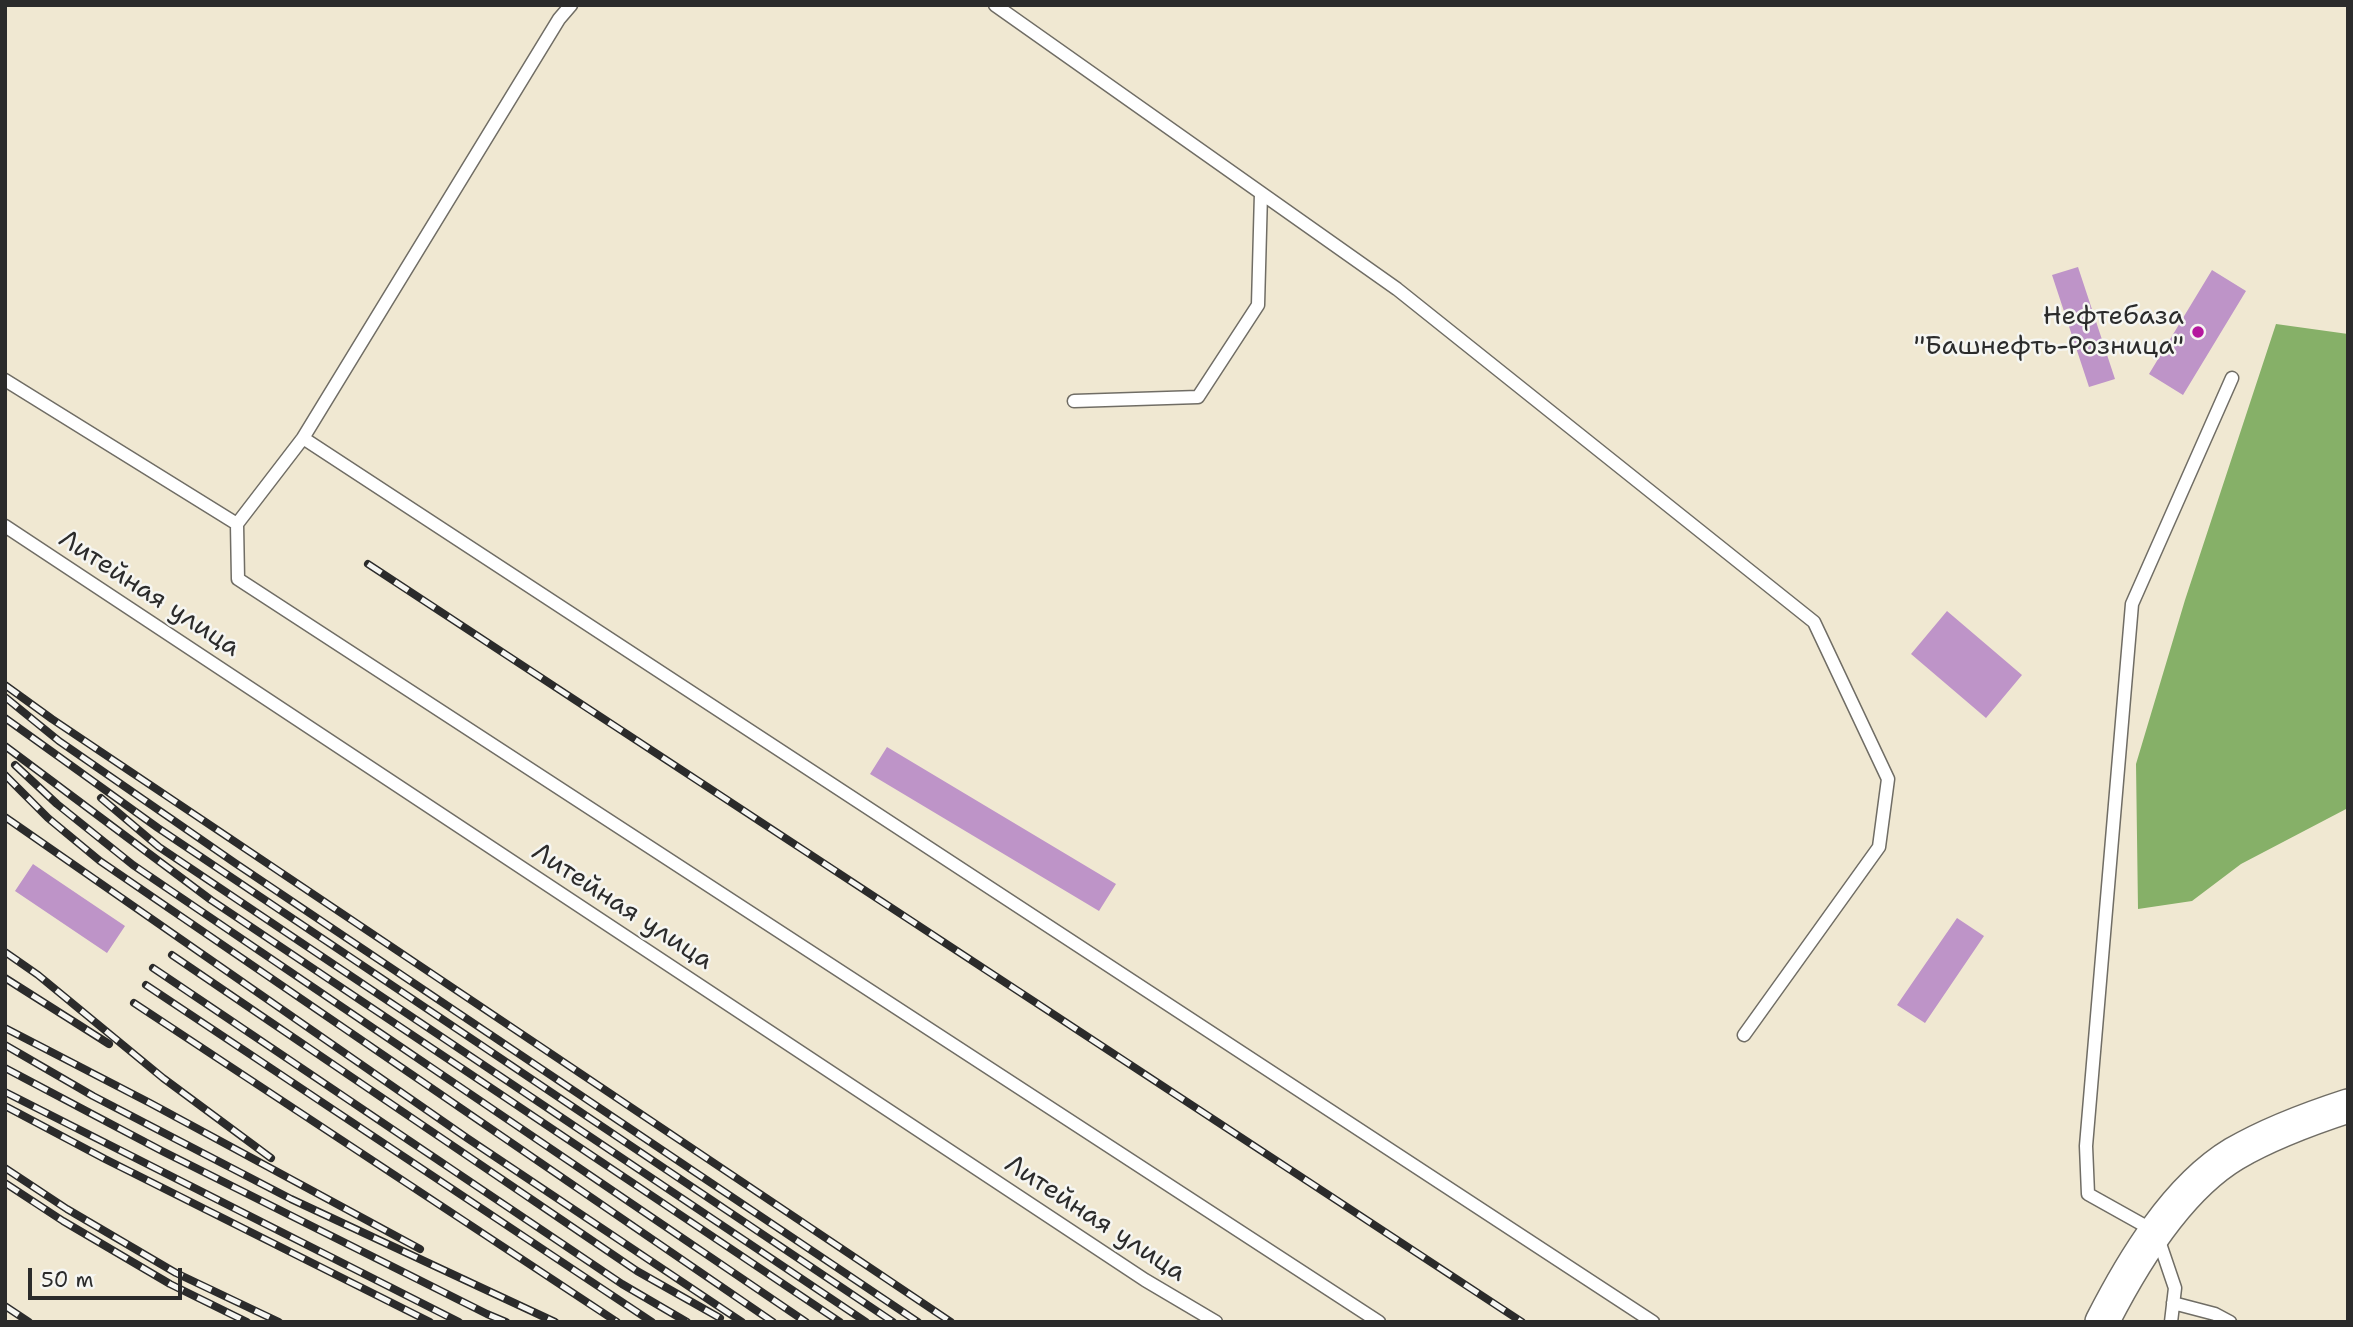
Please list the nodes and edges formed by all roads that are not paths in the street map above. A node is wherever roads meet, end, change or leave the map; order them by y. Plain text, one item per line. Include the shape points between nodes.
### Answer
1 (571, 5) edge
2 (995, 5) edge
3 (1261, 193) junction
4 (2232, 378) dead end
5 (5, 380) edge
6 (1074, 401) dead end
7 (303, 438) junction
8 (237, 524) junction
9 (5, 526) edge
10 (1744, 1035) dead end
11 (2348, 1106) edge
12 (2156, 1232) junction
13 (2173, 1303) junction
14 (1216, 1322) edge
15 (1378, 1322) edge
16 (1653, 1322) edge
17 (2102, 1322) edge
18 (2171, 1322) edge
19 (2230, 1322) edge

1 - 7 lane
2 - 3 lane
3 - 6 lane via 1258,305 1198,397
3 - 10 lane via 1397,289 1814,622 1888,779 1879,847
4 - 12 lane via 2132,604 2086,1146 2088,1194
5 - 8 lane
7 - 8 lane
7 - 16 lane
8 - 15 lane via 238,579
9 - 14 lane, Литейная улица via 1133,1273
11 - 12 main road via 2294,1123 2232,1155 2193,1185
12 - 13 lane via 2175,1288
12 - 17 main road
13 - 18 lane
13 - 19 lane

